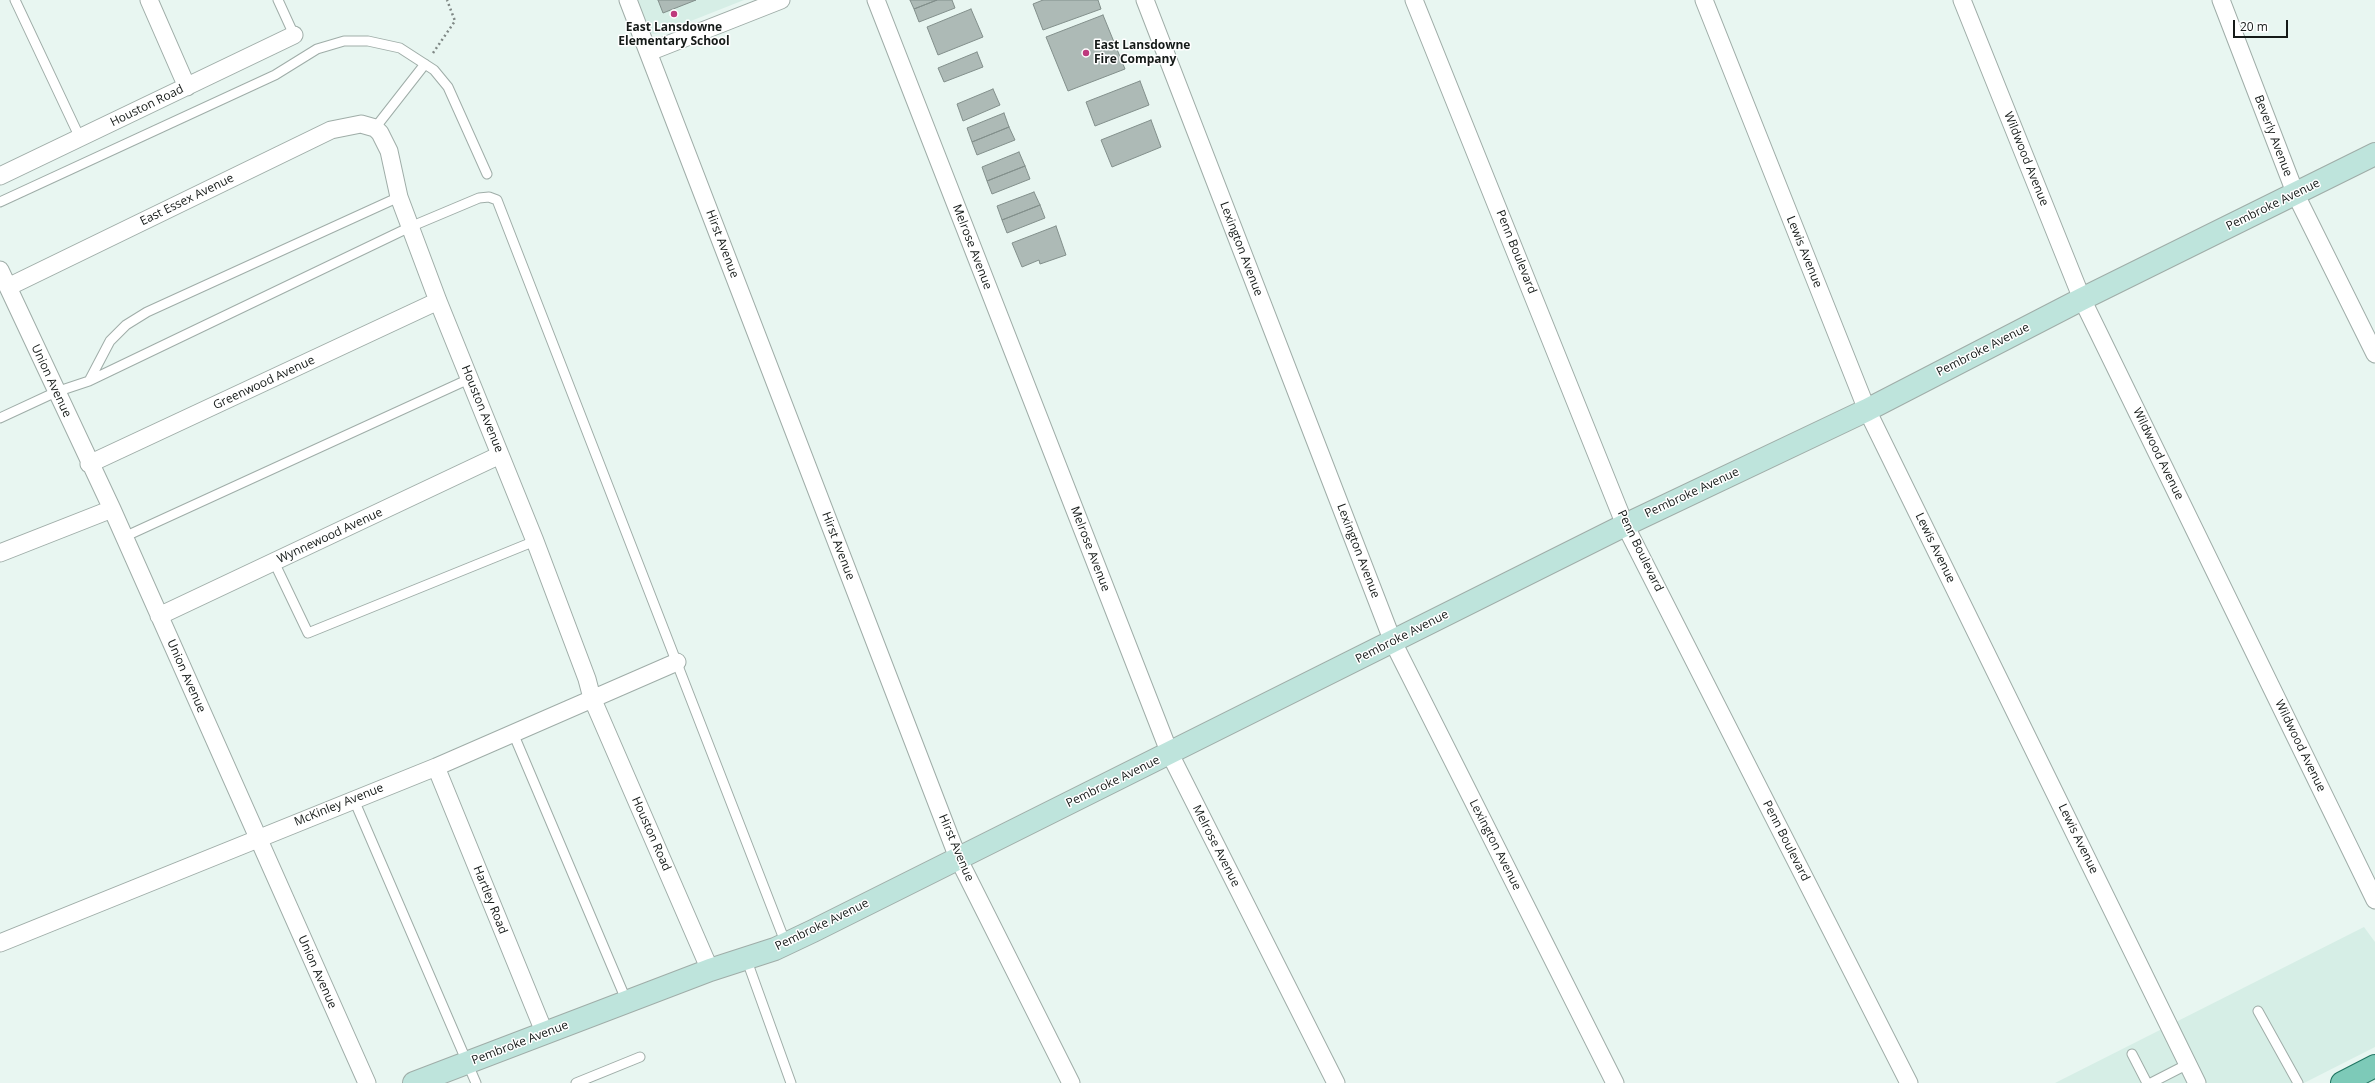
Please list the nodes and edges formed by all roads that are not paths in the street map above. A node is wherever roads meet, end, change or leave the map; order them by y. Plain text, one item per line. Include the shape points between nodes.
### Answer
1 (15, 0) edge
2 (149, 0) edge
3 (278, 0) edge
4 (628, 0) edge
5 (780, 0) edge
6 (876, 0) edge
7 (1145, 0) edge
8 (1414, 0) edge
9 (1704, 0) edge
10 (1962, 0) edge
11 (2221, 0) edge
12 (294, 35) joint
13 (649, 52) junction
14 (425, 64) junction
15 (188, 87) junction
16 (372, 127) junction
17 (80, 138) junction
18 (2375, 154) edge
19 (487, 174) dead end
20 (0, 176) edge
21 (2296, 195) junction
22 (399, 197) junction
23 (0, 202) edge
24 (410, 227) junction
25 (0, 270) edge
26 (8, 287) junction
27 (2082, 299) junction
28 (438, 301) junction
29 (2375, 354) edge
30 (469, 379) junction
31 (89, 381) junction
32 (56, 392) junction
33 (1867, 410) junction
34 (0, 418) edge
35 (500, 455) junction
36 (90, 464) junction
37 (112, 509) junction
38 (1625, 524) junction
39 (124, 537) junction
40 (535, 540) junction
41 (0, 553) edge
42 (274, 562) junction
43 (159, 616) junction
44 (1393, 642) junction
45 (676, 662) junction
46 (592, 698) junction
47 (513, 733) junction
48 (1170, 754) junction
49 (436, 767) junction
50 (354, 800) junction
51 (258, 838) junction
52 (958, 858) junction
53 (2375, 900) edge
54 (0, 943) edge
55 (786, 944) junction
56 (746, 958) junction
57 (710, 970) junction
58 (627, 1002) junction
59 (2258, 1011) dead end
60 (545, 1034) junction
61 (2132, 1054) dead end
62 (640, 1056) dead end
63 (467, 1063) junction
64 (2188, 1064) junction
65 (2375, 1066) edge
66 (367, 1083) edge
67 (414, 1083) edge
68 (476, 1083) edge
69 (576, 1083) edge
70 (791, 1083) edge
71 (1071, 1083) edge
72 (1336, 1083) edge
73 (1615, 1083) edge
74 (1909, 1083) edge
75 (2147, 1083) edge
76 (2151, 1083) edge
77 (2197, 1083) edge
78 (2298, 1083) edge
79 (2342, 1083) edge

1 - 17 lane
2 - 15 street
3 - 12 lane
4 - 13 street, Hirst Avenue
5 - 13 street
6 - 48 street, Melrose Avenue
7 - 44 street, Lexington Avenue
8 - 38 street, Penn Boulevard
9 - 33 street, Lewis Avenue
10 - 27 street, Wildwood Avenue
11 - 21 street, Beverly Avenue
12 - 15 street, Houston Road
13 - 52 street, Hirst Avenue
14 - 16 lane
14 - 19 lane via 434,70 448,88
14 - 23 lane via 400,48 368,41 344,41 317,49 275,75
15 - 17 street, Houston Road
16 - 22 street, Houston Avenue via 380,133 389,151
16 - 26 street, East Essex Avenue via 349,125 332,130
17 - 20 street, Houston Road
18 - 21 street, Pembroke Avenue
21 - 27 street, Pembroke Avenue
21 - 29 street, Beverly Avenue
22 - 24 street, Houston Avenue
22 - 31 lane via 147,312 126,325 110,341
24 - 28 street, Houston Avenue
24 - 31 lane
24 - 45 lane via 479,198 489,197 497,200
25 - 26 street, Union Avenue
26 - 32 street, Union Avenue
27 - 33 street, Pembroke Avenue
27 - 53 street, Wildwood Avenue
28 - 30 street, Houston Avenue
28 - 36 street, Greenwood Avenue
30 - 35 street, Houston Avenue
30 - 39 lane
31 - 32 lane
32 - 34 lane
32 - 36 street, Union Avenue
33 - 38 street, Pembroke Avenue
33 - 64 street, Lewis Avenue
35 - 40 street, Houston Avenue
35 - 42 street, Wynnewood Avenue
36 - 37 street, Union Avenue
37 - 39 street, Union Avenue
37 - 41 street
38 - 44 street, Pembroke Avenue
38 - 74 street, Penn Boulevard
39 - 43 street, Union Avenue
40 - 42 lane via 308,633
40 - 46 street, Houston Avenue
42 - 43 street, Wynnewood Avenue
43 - 51 street, Union Avenue
44 - 48 street, Pembroke Avenue
44 - 73 street, Lexington Avenue
45 - 46 street, McKinley Avenue
45 - 55 lane
46 - 47 street, McKinley Avenue
46 - 57 street, Houston Road
47 - 49 street, McKinley Avenue
47 - 58 lane
48 - 52 street, Pembroke Avenue
48 - 72 street, Melrose Avenue
49 - 50 street, McKinley Avenue
49 - 60 street, Hartley Road
50 - 51 street, McKinley Avenue
50 - 63 lane
51 - 54 street, McKinley Avenue
51 - 66 street, Union Avenue
52 - 55 street, Pembroke Avenue
52 - 71 street, Hirst Avenue
55 - 56 street, Pembroke Avenue
56 - 57 street, Pembroke Avenue
56 - 70 lane
57 - 58 street, Pembroke Avenue
58 - 60 street, Pembroke Avenue
59 - 78 lane
60 - 63 street, Pembroke Avenue
61 - 75 lane
62 - 69 lane
63 - 67 street, Pembroke Avenue
63 - 68 lane
64 - 76 lane
64 - 77 street, Lewis Avenue
65 - 79 main road

